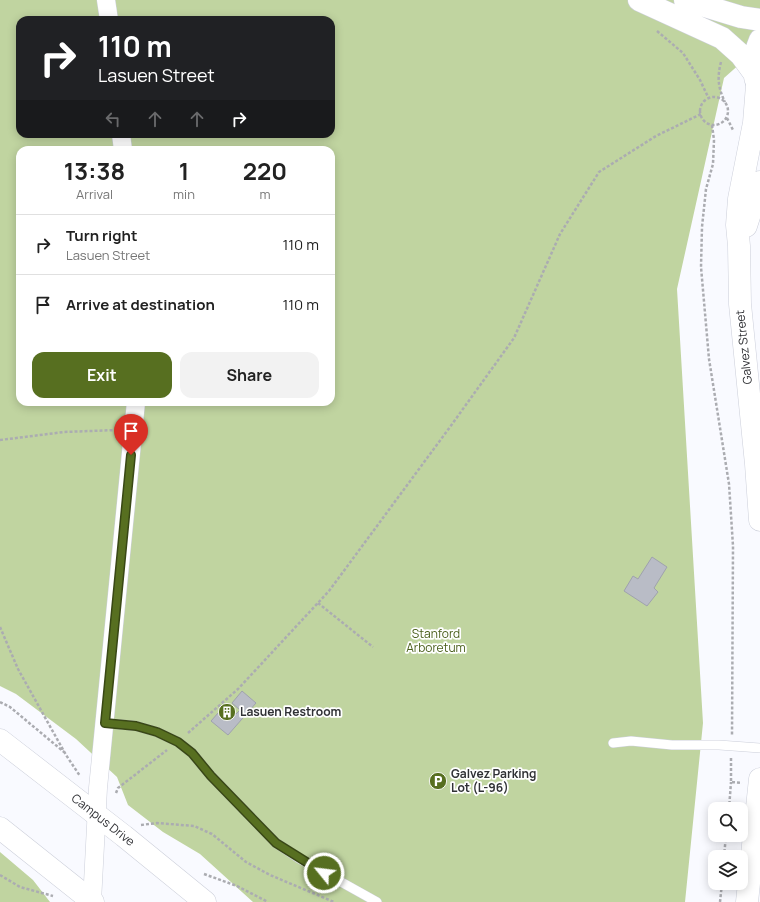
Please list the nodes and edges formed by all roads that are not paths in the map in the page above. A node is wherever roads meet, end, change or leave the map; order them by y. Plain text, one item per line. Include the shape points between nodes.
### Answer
1 (106, 0) edge
2 (639, 0) edge
3 (699, 1) edge
4 (108, 16) edge
5 (760, 20) edge
6 (760, 40) edge
7 (757, 82) edge
8 (760, 182) edge
9 (739, 246) junction
10 (135, 406) edge
11 (760, 520) edge
12 (105, 723) junction
13 (0, 740) edge
14 (613, 743) dead end
15 (760, 748) edge
16 (760, 780) edge
17 (760, 785) edge
18 (102, 803) junction
19 (0, 828) edge
20 (92, 902) edge
21 (205, 902) edge
22 (377, 902) edge
23 (748, 902) edge

1 - 4 street
2 - 7 street via 722,38 741,55
3 - 5 street via 741,17
6 - 7 street, Galvez Street via 755,53
7 - 9 street, Galvez Street via 754,123 739,199
8 - 9 street, Galvez Street
9 - 11 street, Galvez Street via 740,304
10 - 12 street
12 - 18 street
12 - 22 lane via 136,726 178,742 192,753 276,843
13 - 18 street, Campus Drive
14 - 15 lane via 631,741
16 - 17 street
17 - 23 street
18 - 20 street
18 - 21 street, Campus Drive
19 - 20 street

